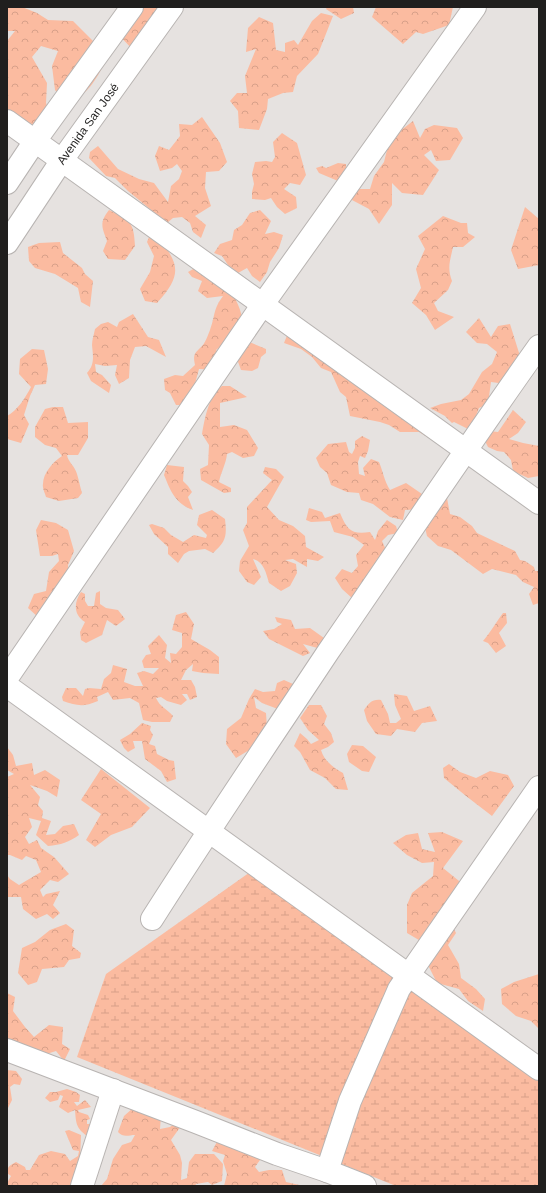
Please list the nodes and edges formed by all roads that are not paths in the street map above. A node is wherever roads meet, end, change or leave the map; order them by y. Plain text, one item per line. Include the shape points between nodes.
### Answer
1 (132, 7) edge
2 (172, 7) edge
3 (475, 7) edge
4 (7, 121) edge
5 (35, 141) junction
6 (62, 160) junction
7 (7, 183) edge
8 (7, 244) edge
9 (263, 304) junction
10 (539, 346) edge
11 (465, 450) junction
12 (539, 503) edge
13 (7, 678) edge
14 (7, 686) edge
15 (539, 787) edge
16 (208, 831) junction
17 (152, 919) dead end
18 (409, 975) junction
19 (7, 1050) edge
20 (539, 1069) edge
21 (113, 1090) junction
22 (327, 1171) junction
23 (82, 1186) edge
24 (366, 1186) edge

1 - 5 street
2 - 6 street, Avenida San José
3 - 9 street
4 - 5 street
5 - 6 street
5 - 7 street
6 - 8 street, Avenida San José
6 - 9 street
9 - 11 street
9 - 13 street
10 - 11 street
11 - 12 street
11 - 16 street
14 - 16 street
15 - 18 street
16 - 17 street
16 - 18 street
18 - 20 street
18 - 22 street via 399,989 350,1101
19 - 21 street
21 - 22 street
21 - 23 street
22 - 24 street

